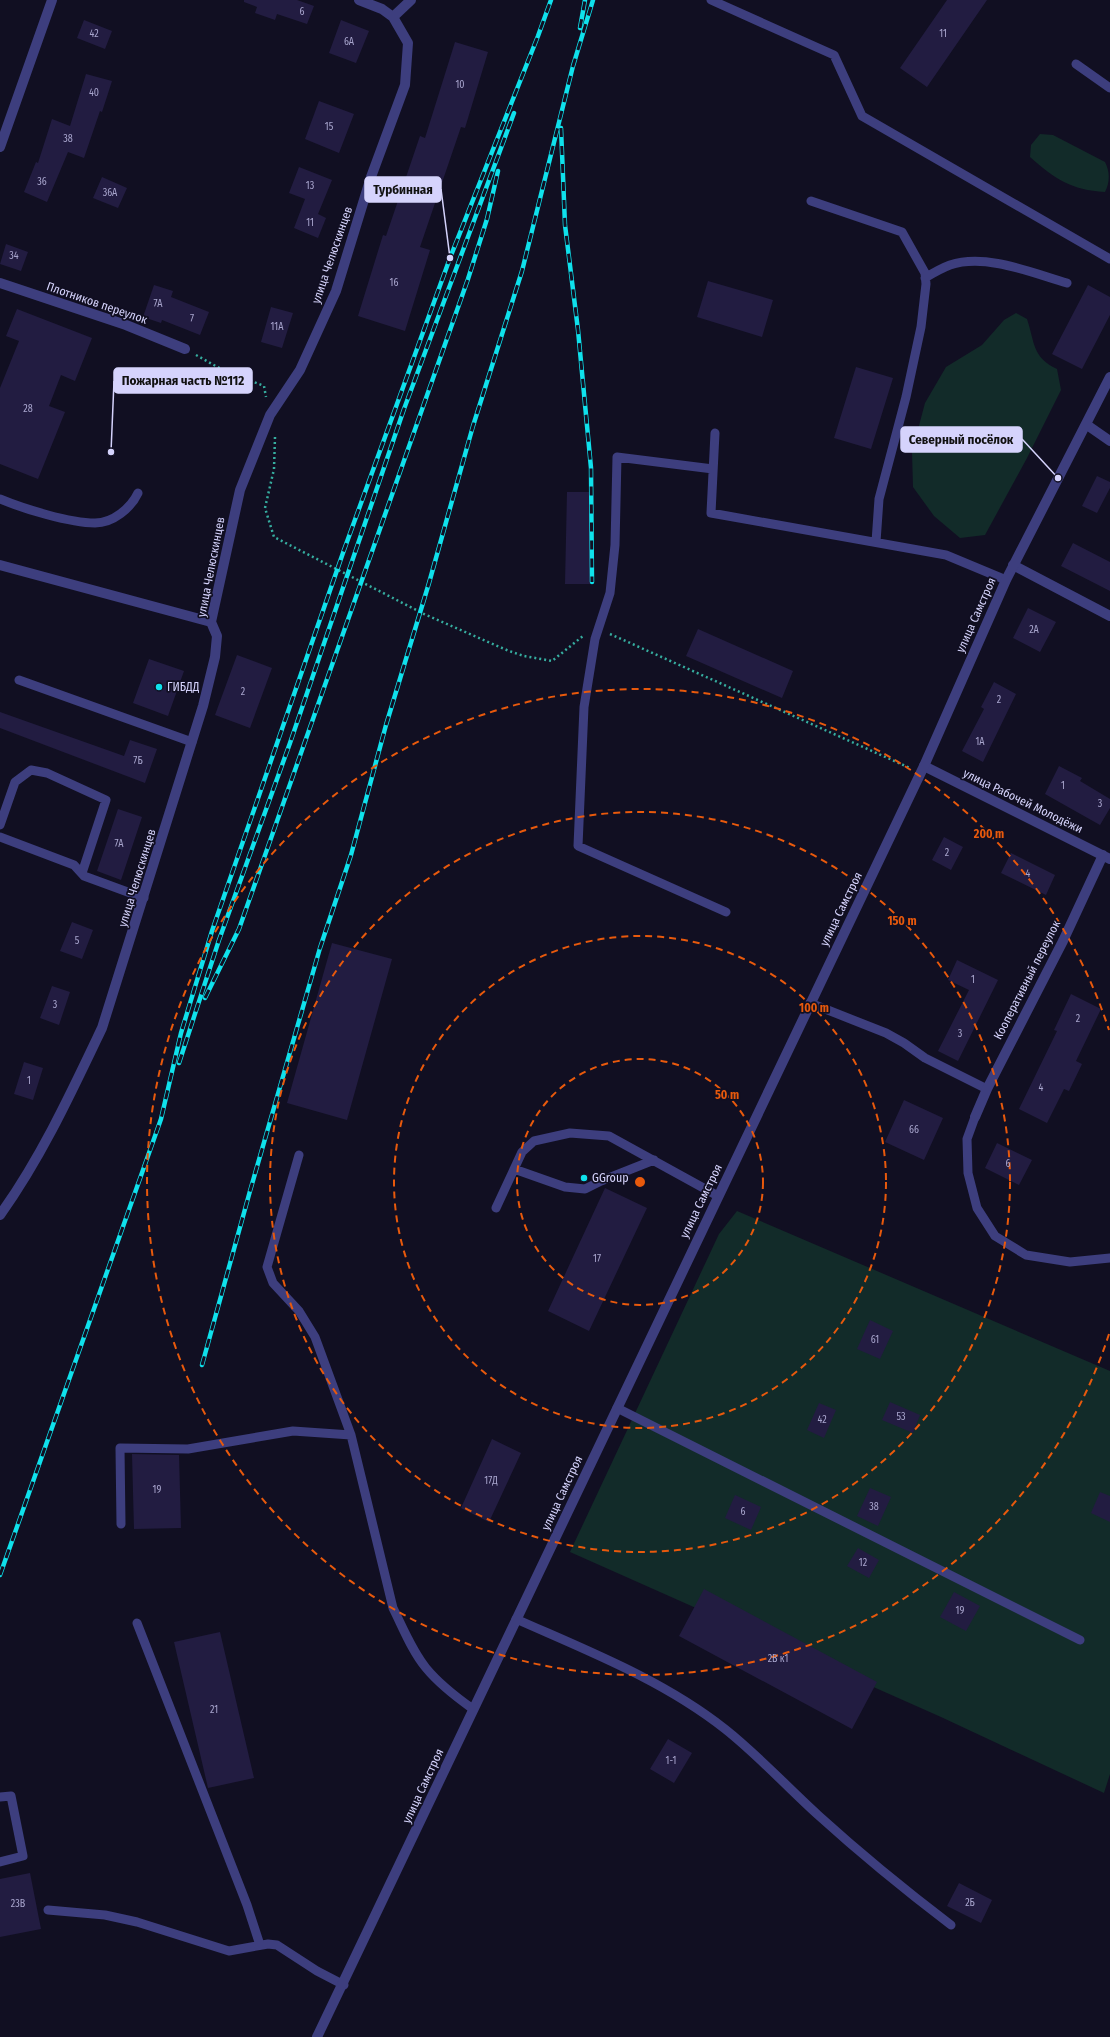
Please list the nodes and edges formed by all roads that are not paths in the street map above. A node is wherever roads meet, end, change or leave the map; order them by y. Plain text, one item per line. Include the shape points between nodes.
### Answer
1 (52, 0) edge
2 (359, 0) edge
3 (411, 0) edge
4 (711, 0) edge
5 (393, 17) junction
6 (1076, 64) dead end
7 (1110, 88) edge
8 (0, 147) edge
9 (812, 201) dead end
10 (1110, 259) edge
11 (926, 278) junction
12 (0, 283) edge
13 (1067, 283) dead end
14 (185, 349) road end
15 (1110, 377) edge
16 (1087, 425) junction
17 (715, 433) dead end
18 (1110, 441) edge
19 (713, 469) junction
20 (138, 493) dead end
21 (0, 499) edge
22 (876, 542) junction
23 (0, 565) edge
24 (1014, 565) junction
25 (1006, 580) junction
26 (1110, 616) edge
27 (211, 622) junction
28 (19, 680) dead end
29 (192, 742) junction
30 (924, 766) junction
31 (0, 825) edge
32 (0, 837) edge
33 (1106, 857) edge
34 (82, 873) junction
35 (144, 898) junction
36 (726, 912) dead end
37 (810, 1003) junction
38 (987, 1089) junction
39 (975, 1117) joint
40 (298, 1155) dead end
41 (654, 1160) junction
42 (514, 1169) junction
43 (718, 1196) junction
44 (496, 1208) dead end
45 (0, 1215) edge
46 (1110, 1258) edge
47 (617, 1408) junction
48 (351, 1435) junction
49 (122, 1524) dead end
50 (516, 1619) junction
51 (137, 1622) dead end
52 (1080, 1640) dead end
53 (474, 1709) junction
54 (0, 1797) edge
55 (0, 1862) edge
56 (48, 1910) dead end
57 (951, 1925) dead end
58 (260, 1945) junction
59 (344, 1985) junction
60 (317, 2037) edge

1 - 8 street
2 - 5 street via 382,9
3 - 5 street
4 - 10 lane via 834,55 862,116
5 - 27 street, улица Челюскинцев via 408,43 405,85 371,177 336,291 300,370 270,415 240,490
6 - 7 lane
9 - 11 lane via 902,232
11 - 13 lane via 950,265 976,260
11 - 22 lane via 921,327 906,397 879,499
12 - 14 street, Плотников переулок via 126,325
15 - 16 street, улица Самстроя
16 - 18 street
16 - 24 street, улица Самстроя
17 - 19 lane
19 - 22 lane via 710,512
19 - 36 lane via 617,457 615,545 610,586 598,630 584,706 578,846
20 - 21 lane via 134,502 116,517 96,523 23,508
22 - 25 lane via 946,555
23 - 27 street
24 - 25 street, улица Самстроя
24 - 26 street
25 - 30 street, улица Самстроя
27 - 29 street, улица Челюскинцев via 217,636 215,656
28 - 29 lane
29 - 35 street, улица Челюскинцев
30 - 33 street, улица Рабочей Молодёжи
30 - 37 street, улица Самстроя
31 - 34 lane via 15,782 31,770 47,773 106,800
32 - 34 lane via 74,865
33 - 38 street, Кооперативный переулок
34 - 35 lane via 84,876
35 - 45 street, улица Челюскинцев via 102,1028 79,1078
37 - 38 lane via 886,1033 925,1058
37 - 43 street, улица Самстроя
38 - 39 street, Кооперативный переулок
39 - 46 lane via 967,1139 968,1172 977,1208 996,1236 1026,1255 1070,1262
40 - 48 lane via 266,1267 273,1283 299,1311 315,1337
41 - 42 lane via 585,1189 565,1187
41 - 42 lane via 609,1136 570,1134 534,1141 522,1152
41 - 43 lane
42 - 44 lane
43 - 47 street, улица Самстроя
47 - 50 street, улица Самстроя
47 - 52 lane
48 - 49 lane via 293,1430 188,1449 120,1448
48 - 53 lane via 393,1608 425,1667 449,1692
50 - 53 street, улица Самстроя
50 - 57 lane via 672,1692 725,1729 889,1878
51 - 58 lane via 247,1905
53 - 59 street, улица Самстроя
54 - 55 lane via 11,1796 23,1856
56 - 58 lane via 137,1922 229,1951
58 - 59 lane via 277,1945
59 - 60 street, улица Самстроя

